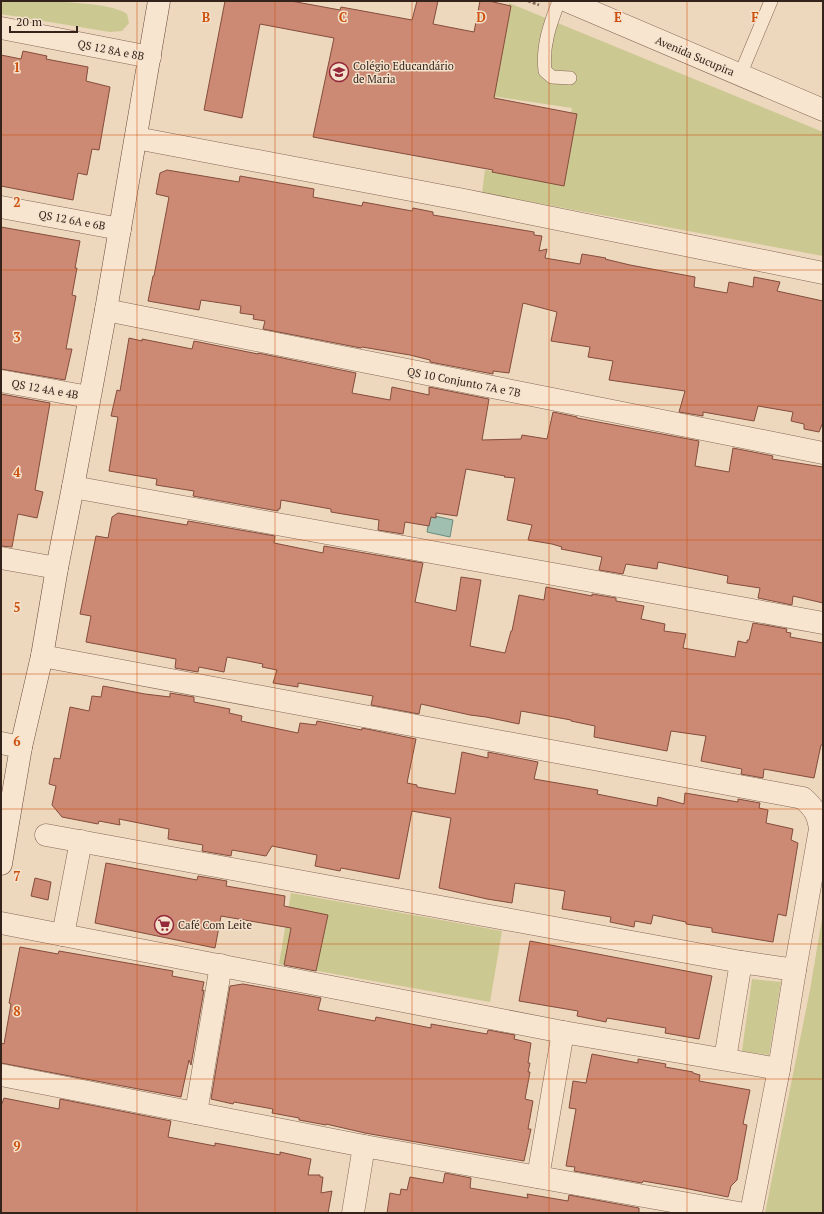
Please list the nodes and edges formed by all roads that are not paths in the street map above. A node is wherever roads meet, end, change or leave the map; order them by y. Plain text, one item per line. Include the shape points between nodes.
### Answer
1 (159, 1) edge
2 (559, 1) edge
3 (567, 1) edge
4 (771, 1) edge
5 (1, 28) edge
6 (150, 57) junction
7 (740, 75) junction
8 (570, 78) dead end
9 (823, 110) edge
10 (136, 138) junction
11 (1, 207) edge
12 (120, 229) junction
13 (823, 273) edge
14 (106, 310) junction
15 (1, 381) edge
16 (89, 397) junction
17 (823, 453) edge
18 (73, 487) junction
19 (1, 558) edge
20 (57, 568) junction
21 (823, 623) edge
22 (42, 656) junction
23 (11, 745) edge
24 (6, 806) edge
25 (46, 835) dead end
26 (81, 841) junction
27 (1, 864) edge
28 (1, 923) edge
29 (63, 935) junction
30 (741, 962) junction
31 (221, 965) junction
32 (795, 970) junction
33 (563, 1032) junction
34 (725, 1059) junction
35 (779, 1070) junction
36 (1, 1075) edge
37 (196, 1113) junction
38 (364, 1146) junction
39 (538, 1177) junction
40 (353, 1213) edge
41 (739, 1213) edge
42 (751, 1213) edge

1 - 6 street
2 - 8 lane via 547,36 545,71 552,77
3 - 7 street, Avenida Sucupira
4 - 7 lane
5 - 6 street, QS 12 8A e 8B
6 - 10 street
7 - 9 street, Avenida Sucupira
10 - 12 street
10 - 13 street
11 - 12 street, QS 12 6A e 6B
12 - 14 street
14 - 16 street
14 - 17 street, QS 10 Conjunto 7A e 7B
15 - 16 street, QS 12 4A e 4B
16 - 18 street
18 - 20 street
18 - 21 street
19 - 20 street
20 - 22 street
22 - 23 street
22 - 32 street via 804,798 814,808 820,829
23 - 24 street
24 - 27 street
25 - 26 street
26 - 29 street
26 - 30 street
28 - 29 street
29 - 31 street
30 - 32 street
30 - 34 street
31 - 33 street
31 - 37 street
32 - 35 street
33 - 34 street
33 - 39 street
34 - 35 street
35 - 42 street
36 - 37 street
37 - 38 street
38 - 39 street
38 - 40 street
39 - 41 street

